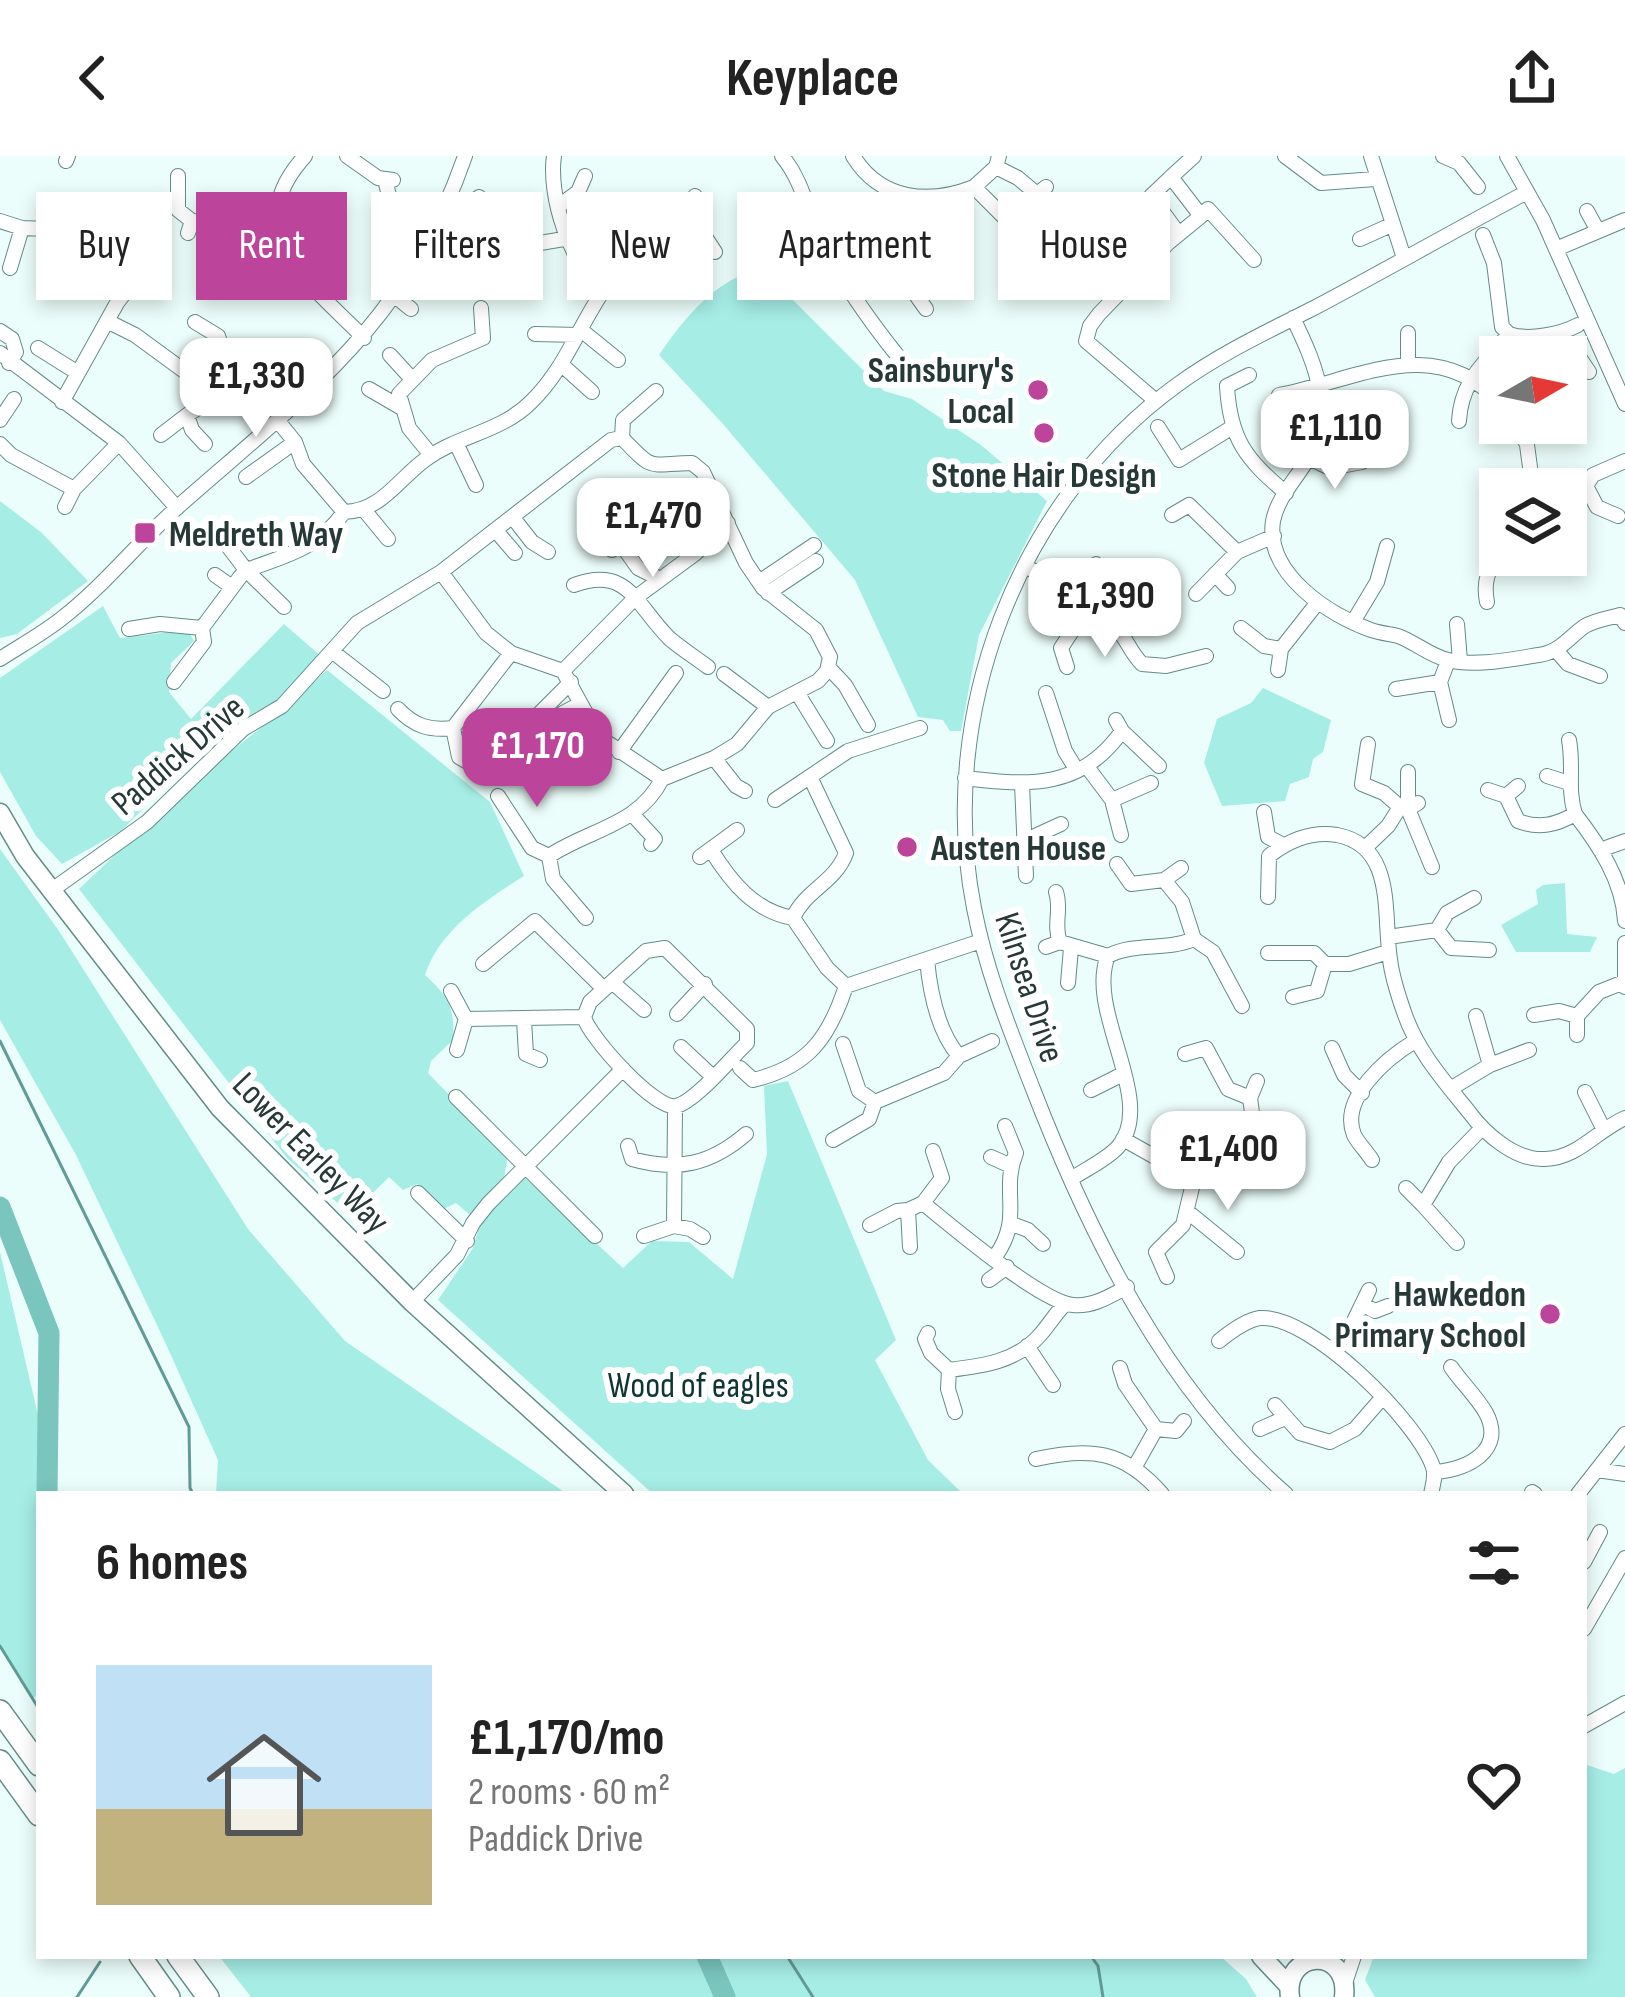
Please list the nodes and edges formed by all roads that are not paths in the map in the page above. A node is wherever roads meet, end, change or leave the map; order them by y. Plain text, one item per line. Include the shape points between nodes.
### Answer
1 (304, 156) edge
2 (347, 156) edge
3 (465, 156) edge
4 (554, 156) edge
5 (782, 156) edge
6 (853, 156) edge
7 (1194, 156) edge
8 (1285, 156) edge
9 (1370, 156) edge
10 (1443, 156) edge
11 (1507, 156) edge
12 (998, 161) edge
13 (178, 176) dead end
14 (585, 176) dead end
15 (1171, 177) junction
16 (1376, 179) junction
17 (1321, 182) junction
18 (974, 187) junction
19 (1046, 187) dead end
20 (1478, 187) dead end
21 (281, 192) edge
22 (390, 192) edge
23 (452, 192) edge
24 (802, 192) edge
25 (893, 192) edge
26 (952, 192) edge
27 (1527, 192) junction
28 (1316, 200) dead end
29 (559, 206) junction
30 (998, 211) edge
31 (1587, 212) dead end
32 (1201, 216) junction
33 (1625, 220) edge
34 (0, 221) edge
35 (1391, 225) junction
36 (196, 227) edge
37 (22, 228) junction
38 (36, 229) edge
39 (567, 229) edge
40 (1598, 231) junction
41 (1178, 233) junction
42 (1484, 236) dead end
43 (1360, 239) dead end
44 (713, 249) edge
45 (1556, 249) junction
46 (715, 252) dead end
47 (1404, 258) junction
48 (1254, 260) dead end
49 (10, 268) dead end
50 (120, 300) edge
51 (329, 300) edge
52 (392, 300) edge
53 (400, 300) edge
54 (598, 300) edge
55 (857, 300) edge
56 (920, 300) edge
57 (481, 308) dead end
58 (411, 309) dead end
59 (926, 309) dead end
60 (1293, 318) junction
61 (106, 321) junction
62 (195, 322) dead end
63 (1578, 325) dead end
64 (0, 331) edge
65 (1563, 332) junction
66 (580, 333) junction
67 (1408, 333) dead end
68 (535, 334) dead end
69 (1509, 334) junction
70 (364, 338) junction
71 (38, 348) dead end
72 (458, 348) junction
73 (390, 355) dead end
74 (897, 355) dead end
75 (472, 357) dead end
76 (4, 358) edge
77 (618, 360) dead end
78 (1408, 364) junction
79 (562, 365) junction
80 (228, 367) junction
81 (1589, 371) dead end
82 (78, 373) junction
83 (1249, 375) dead end
84 (411, 378) junction
85 (1469, 378) junction
86 (202, 384) junction
87 (1320, 386) junction
88 (1479, 386) edge
89 (276, 389) dead end
90 (369, 389) dead end
91 (592, 392) dead end
92 (651, 392) dead end
93 (1279, 395) dead end
94 (14, 400) dead end
95 (1156, 401) junction
96 (62, 402) junction
97 (1625, 404) edge
98 (400, 407) junction
99 (187, 410) junction
100 (0, 420) edge
101 (278, 421) junction
102 (1459, 421) dead end
103 (1158, 427) dead end
104 (1231, 428) junction
105 (161, 435) dead end
106 (622, 438) junction
107 (295, 442) junction
108 (119, 443) junction
109 (0, 444) edge
110 (205, 444) dead end
111 (458, 445) junction
112 (431, 455) junction
113 (1309, 458) junction
114 (1625, 461) edge
115 (1362, 462) dead end
116 (246, 477) dead end
117 (1587, 484) edge
118 (476, 485) dead end
119 (1587, 488) edge
120 (74, 489) junction
121 (1286, 493) junction
122 (65, 507) dead end
123 (177, 508) junction
124 (364, 511) junction
125 (344, 512) junction
126 (1172, 515) dead end
127 (1618, 516) dead end
128 (514, 519) junction
129 (728, 523) junction
130 (647, 525) dead end
131 (497, 532) junction
132 (1274, 536) junction
133 (388, 539) dead end
134 (224, 541) dead end
135 (1387, 546) dead end
136 (548, 552) dead end
137 (515, 553) dead end
138 (815, 553) dead end
139 (1237, 553) junction
140 (1096, 564) dead end
141 (1025, 566) junction
142 (246, 570) junction
143 (442, 572) junction
144 (1215, 574) junction
145 (215, 575) dead end
146 (1487, 576) edge
147 (658, 578) junction
148 (574, 585) dead end
149 (232, 587) junction
150 (1228, 587) dead end
151 (764, 588) junction
152 (1196, 594) dead end
153 (1075, 596) junction
154 (635, 598) junction
155 (1318, 602) junction
156 (1487, 602) dead end
157 (1089, 605) junction
158 (284, 607) dead end
159 (1624, 613) edge
160 (1353, 622) junction
161 (1457, 624) dead end
162 (129, 628) dead end
163 (202, 628) junction
164 (1241, 628) dead end
165 (1061, 648) junction
166 (1281, 649) junction
167 (1556, 650) junction
168 (333, 652) junction
169 (511, 652) junction
170 (0, 656) edge
171 (1206, 656) dead end
172 (1045, 657) dead end
173 (1454, 661) junction
174 (708, 667) dead end
175 (828, 667) junction
176 (1067, 667) dead end
177 (1278, 670) dead end
178 (676, 673) dead end
179 (724, 674) dead end
180 (567, 676) junction
181 (1600, 676) dead end
182 (174, 682) dead end
183 (1439, 682) junction
184 (1396, 688) dead end
185 (383, 692) dead end
186 (1046, 693) dead end
187 (798, 694) junction
188 (580, 704) junction
189 (768, 707) junction
190 (398, 709) dead end
191 (1074, 716) dead end
192 (1449, 720) dead end
193 (1055, 721) junction
194 (868, 724) dead end
195 (453, 728) junction
196 (525, 728) dead end
197 (920, 728) dead end
198 (542, 736) dead end
199 (1568, 740) dead end
200 (827, 741) dead end
201 (1368, 744) dead end
202 (619, 752) junction
203 (714, 758) junction
204 (471, 764) dead end
205 (1159, 766) dead end
206 (1082, 769) junction
207 (1408, 772) dead end
208 (1547, 776) dead end
209 (811, 778) junction
210 (964, 778) junction
211 (662, 779) junction
212 (1151, 783) dead end
213 (1570, 783) junction
214 (1022, 784) junction
215 (1488, 790) dead end
216 (745, 791) dead end
217 (498, 796) dead end
218 (775, 800) dead end
219 (1112, 800) junction
220 (1409, 806) junction
221 (1264, 812) dead end
222 (0, 813) edge
223 (1575, 814) junction
224 (633, 815) junction
225 (1061, 824) dead end
226 (737, 830) dead end
227 (1120, 835) dead end
228 (656, 840) dead end
229 (1024, 841) junction
230 (1625, 841) edge
231 (1283, 845) junction
232 (1365, 848) junction
233 (1600, 850) junction
234 (549, 856) junction
235 (1117, 864) dead end
236 (1432, 866) dead end
237 (1181, 868) dead end
238 (1026, 876) dead end
239 (1164, 880) junction
240 (52, 890) junction
241 (1056, 892) dead end
242 (1268, 897) dead end
243 (1474, 898) dead end
244 (586, 918) dead end
245 (794, 918) junction
246 (1625, 921) edge
247 (1437, 931) junction
248 (1194, 939) junction
249 (981, 941) junction
250 (1625, 943) edge
251 (1388, 945) junction
252 (1059, 946) junction
253 (1489, 950) dead end
254 (1268, 953) dead end
255 (1108, 956) junction
256 (928, 960) junction
257 (483, 964) dead end
258 (1325, 964) junction
259 (1223, 976) junction
260 (1208, 982) dead end
261 (1068, 983) dead end
262 (705, 984) junction
263 (1624, 985) edge
264 (608, 986) junction
265 (846, 986) junction
266 (451, 991) dead end
267 (1293, 997) dead end
268 (1242, 1006) dead end
269 (644, 1010) dead end
270 (676, 1014) dead end
271 (1534, 1015) dead end
272 (1476, 1016) dead end
273 (1577, 1016) junction
274 (584, 1017) junction
275 (466, 1018) junction
276 (524, 1020) junction
277 (1577, 1035) dead end
278 (1415, 1041) junction
279 (992, 1042) dead end
280 (843, 1044) dead end
281 (681, 1047) dead end
282 (1332, 1048) dead end
283 (458, 1050) dead end
284 (1529, 1050) dead end
285 (1185, 1054) dead end
286 (959, 1056) junction
287 (540, 1060) dead end
288 (1490, 1066) junction
289 (740, 1068) dead end
290 (623, 1069) junction
291 (1124, 1074) junction
292 (712, 1076) junction
293 (1257, 1081) dead end
294 (1450, 1089) junction
295 (1091, 1090) dead end
296 (1362, 1093) junction
297 (1586, 1093) dead end
298 (456, 1097) dead end
299 (1250, 1098) junction
300 (874, 1102) junction
301 (675, 1107) junction
302 (1625, 1118) edge
303 (1005, 1126) dead end
304 (1482, 1128) junction
305 (1604, 1128) junction
306 (1297, 1133) dead end
307 (746, 1134) dead end
308 (1124, 1138) junction
309 (1246, 1138) junction
310 (833, 1140) dead end
311 (628, 1146) dead end
312 (933, 1151) dead end
313 (991, 1157) dead end
314 (1372, 1160) dead end
315 (674, 1164) junction
316 (1011, 1166) junction
317 (526, 1167) junction
318 (1195, 1175) junction
319 (1071, 1179) junction
320 (1406, 1188) dead end
321 (418, 1193) dead end
322 (1423, 1205) junction
323 (916, 1206) junction
324 (1188, 1212) junction
325 (1012, 1224) junction
326 (870, 1225) dead end
327 (674, 1226) junction
328 (595, 1236) dead end
329 (644, 1236) dead end
330 (703, 1237) dead end
331 (467, 1241) junction
332 (1043, 1244) dead end
333 (1457, 1244) dead end
334 (910, 1247) dead end
335 (1237, 1252) dead end
336 (993, 1261) junction
337 (1167, 1277) dead end
338 (989, 1280) dead end
339 (1127, 1287) junction
340 (412, 1302) junction
341 (1065, 1304) junction
342 (1388, 1306) dead end
343 (1224, 1331) dead end
344 (928, 1333) dead end
345 (1027, 1346) junction
346 (1334, 1348) junction
347 (1120, 1368) dead end
348 (949, 1370) junction
349 (1453, 1378) dead end
350 (1053, 1385) dead end
351 (1382, 1398) junction
352 (956, 1412) dead end
353 (1156, 1429) junction
354 (1260, 1429) dead end
355 (1181, 1432) dead end
356 (1625, 1434) edge
357 (1036, 1459) dead end
358 (1134, 1468) junction
359 (1597, 1470) junction
360 (1436, 1472) junction
361 (1625, 1474) edge
362 (621, 1491) edge
363 (1159, 1491) edge
364 (1283, 1491) edge
365 (1432, 1491) edge
366 (1580, 1491) edge
367 (1600, 1532) dead end
368 (1587, 1556) edge
369 (1625, 1558) edge
370 (1587, 1624) edge
371 (1625, 1703) edge
372 (0, 1711) edge
373 (1587, 1724) edge
374 (0, 1761) edge
375 (36, 1761) edge
376 (36, 1811) edge
377 (142, 1959) edge
378 (180, 1959) edge
379 (1263, 1959) edge
380 (1353, 1959) edge
381 (1312, 1960) edge
382 (1289, 1992) edge
383 (1346, 1992) edge
384 (169, 1997) edge
385 (208, 1997) edge

1 - 21 street
2 - 22 street via 389,180
3 - 23 street
4 - 29 street via 550,179
5 - 24 street
6 - 25 street via 864,175
7 - 15 street
8 - 17 street
9 - 16 street
10 - 20 street
11 - 27 street
12 - 18 street
12 - 19 street via 1037,194
13 - 36 street via 178,210
14 - 29 street
15 - 32 street
15 - 41 street via 1152,199
16 - 17 street
16 - 35 street
17 - 28 street
18 - 26 street
18 - 30 street
27 - 45 street
27 - 47 street, Kilnsea Drive
29 - 39 street
31 - 40 street
32 - 41 street
32 - 48 street via 1208,209
33 - 40 street
34 - 37 street
35 - 43 street
35 - 47 street
37 - 38 street
37 - 49 street
40 - 45 street
41 - 95 street via 1099,314 1086,341
42 - 69 street via 1494,263 1488,283
44 - 46 street
45 - 97 street
47 - 60 street, Kilnsea Drive
50 - 61 street
51 - 70 street
52 - 70 street
53 - 58 street
54 - 66 street
55 - 74 street
56 - 59 street
57 - 72 street via 483,338
60 - 87 street
60 - 95 street, Kilnsea Drive
61 - 82 street
61 - 86 street
62 - 80 street via 218,336
63 - 65 street
64 - 76 street via 16,352
65 - 69 street
65 - 81 street
66 - 68 street
66 - 77 street
66 - 79 street
67 - 78 street
69 - 85 street
70 - 101 street
71 - 82 street
72 - 75 street
72 - 84 street
73 - 84 street
76 - 96 street
78 - 85 street
78 - 87 street
79 - 91 street
79 - 111 street via 526,407
80 - 86 street
80 - 89 street
82 - 96 street
83 - 104 street via 1227,386
84 - 98 street via 398,394
85 - 88 street
85 - 102 street
86 - 99 street
87 - 93 street
87 - 113 street via 1322,427
90 - 98 street
92 - 106 street, Paddick Drive via 623,420
94 - 100 street
95 - 141 street, Kilnsea Drive via 1082,479
96 - 108 street
98 - 112 street
99 - 105 street
99 - 110 street
101 - 107 street
101 - 123 street
103 - 104 street via 1179,460
104 - 121 street
106 - 128 street, Paddick Drive
106 - 129 street via 652,467 692,463
107 - 116 street
107 - 125 street via 303,464
108 - 120 street
108 - 123 street
109 - 120 street
111 - 112 street
111 - 118 street
112 - 124 street
113 - 115 street via 1330,468
113 - 121 street
114 - 117 street
119 - 127 street via 1598,507
120 - 122 street
121 - 132 street
123 - 170 street via 63,618
124 - 125 street
124 - 133 street
125 - 142 street via 311,546
126 - 139 street via 1187,500
128 - 131 street, Paddick Drive
128 - 136 street
129 - 147 street
129 - 151 street
130 - 147 street via 617,547
131 - 137 street
131 - 143 street, Paddick Drive
132 - 139 street
132 - 155 street via 1288,571
134 - 142 street
135 - 160 street
138 - 151 street
139 - 144 street
140 - 153 street
141 - 153 street
141 - 210 street, Kilnsea Drive via 982,677
142 - 149 street
142 - 158 street
143 - 168 street, Paddick Drive via 357,623
143 - 169 street via 486,633
144 - 150 street
144 - 152 street
145 - 149 street
146 - 156 street
147 - 154 street
148 - 154 street via 604,577
149 - 163 street
151 - 175 street via 816,629
153 - 157 street
154 - 174 street
154 - 180 street
155 - 160 street
155 - 166 street
157 - 165 street
157 - 171 street via 1142,664
159 - 167 street via 1588,624
160 - 173 street
161 - 173 street
162 - 163 street
163 - 182 street via 204,642
164 - 166 street
165 - 172 street
165 - 176 street
166 - 177 street
167 - 173 street
167 - 181 street
168 - 185 street
168 - 240 street, Paddick Drive via 147,822
169 - 180 street
169 - 195 street
173 - 183 street
175 - 187 street
175 - 194 street
178 - 202 street
179 - 189 street
180 - 188 street
180 - 196 street
183 - 184 street
183 - 192 street
186 - 193 street
187 - 189 street
187 - 200 street
188 - 198 street
188 - 202 street via 599,737
189 - 203 street
190 - 195 street via 432,731
191 - 193 street
193 - 206 street
195 - 204 street via 459,757
197 - 209 street
199 - 213 street
201 - 220 street via 1362,784
202 - 211 street
203 - 211 street
203 - 216 street
205 - 206 street via 1119,726
206 - 214 street
206 - 219 street
207 - 220 street
208 - 213 street
209 - 218 street
209 - 245 street via 845,854 839,871 801,899
210 - 214 street
210 - 249 street, Kilnsea Drive
211 - 224 street
212 - 219 street
213 - 223 street
214 - 229 street
215 - 223 street via 1512,791 1518,821 1532,826
217 - 234 street via 532,848
219 - 227 street
220 - 232 street
220 - 236 street
221 - 231 street via 1268,837
222 - 240 main road, Lower Earley Way
223 - 233 street
224 - 228 street
224 - 234 street
225 - 229 street
226 - 245 street via 705,854 733,886
229 - 238 street
230 - 233 street
231 - 232 street via 1324,833
231 - 242 street via 1268,856
232 - 251 street via 1386,893
233 - 246 street
234 - 244 street via 553,879
235 - 239 street via 1131,884
237 - 239 street
239 - 248 street via 1182,902
240 - 340 main road, Lower Earley Way via 220,1108
241 - 252 street
243 - 247 street via 1447,913
245 - 265 street
247 - 251 street
247 - 253 street via 1450,948
248 - 255 street
248 - 259 street via 1213,952
249 - 256 street
249 - 319 street, Kilnsea Drive
250 - 263 street
251 - 258 street via 1349,964
251 - 278 street
252 - 255 street
252 - 261 street
254 - 258 street via 1314,953
255 - 291 street via 1104,991
256 - 265 street
256 - 286 street via 948,1044
257 - 264 street via 540,914
258 - 267 street via 1317,991
259 - 260 street
259 - 268 street
262 - 264 street via 665,948 646,951
262 - 270 street
262 - 292 street via 747,1029 747,1043
263 - 273 street via 1599,992
264 - 269 street
264 - 274 street
265 - 289 street via 823,1040 784,1072 748,1084
266 - 275 street
271 - 273 street
272 - 288 street
273 - 277 street
274 - 276 street
274 - 290 street
275 - 276 street
275 - 283 street
276 - 287 street via 526,1054
278 - 294 street
278 - 296 street
279 - 286 street
280 - 300 street via 859,1090
281 - 292 street
282 - 296 street
284 - 288 street
285 - 299 street via 1206,1048 1228,1088
286 - 300 street via 926,1083
288 - 294 street
290 - 301 street via 663,1106
290 - 317 street
291 - 295 street
291 - 308 street
292 - 301 street
293 - 299 street
294 - 304 street
296 - 314 street via 1352,1107 1353,1134
297 - 305 street
298 - 317 street
299 - 309 street via 1254,1127
300 - 310 street via 869,1119
301 - 315 street
302 - 305 street
303 - 316 street via 1016,1153
304 - 305 street via 1546,1160 1579,1150
304 - 322 street
306 - 309 street via 1273,1157
307 - 315 street via 721,1156
308 - 318 street
308 - 319 street
309 - 318 street
311 - 315 street via 632,1159
312 - 323 street via 942,1178
313 - 316 street
315 - 327 street
316 - 325 street
317 - 328 street
317 - 331 street via 488,1204
318 - 324 street
319 - 339 street, Kilnsea Drive
320 - 322 street
321 - 331 street via 450,1212
322 - 333 street
323 - 326 street
323 - 334 street
323 - 336 street
324 - 335 street
324 - 337 street via 1175,1237 1152,1247
325 - 332 street
325 - 336 street
327 - 329 street
327 - 330 street
331 - 340 street
336 - 338 street
336 - 341 street
339 - 341 street via 1089,1305
339 - 364 street, Kilnsea Drive via 1208,1415
340 - 362 main road, Lower Earley Way
341 - 345 street
342 - 346 street via 1376,1311 1366,1297
343 - 346 street via 1258,1318
344 - 348 street via 931,1353
345 - 348 street via 1003,1360
345 - 350 street
346 - 351 street
347 - 353 street via 1118,1387
348 - 352 street
349 - 360 street via 1486,1414 1492,1434 1473,1463
351 - 354 street via 1355,1429 1330,1442 1300,1433 1280,1412
351 - 360 street
353 - 355 street
353 - 358 street
356 - 359 street
357 - 358 street via 1097,1452
358 - 363 street
359 - 361 street
359 - 366 street
360 - 365 street
367 - 368 street
369 - 370 street
371 - 373 street
372 - 375 highway
374 - 376 highway
377 - 384 highway
378 - 385 highway
379 - 382 main road
380 - 383 street
381 - 382 main road
381 - 383 main road via 1333,1965

